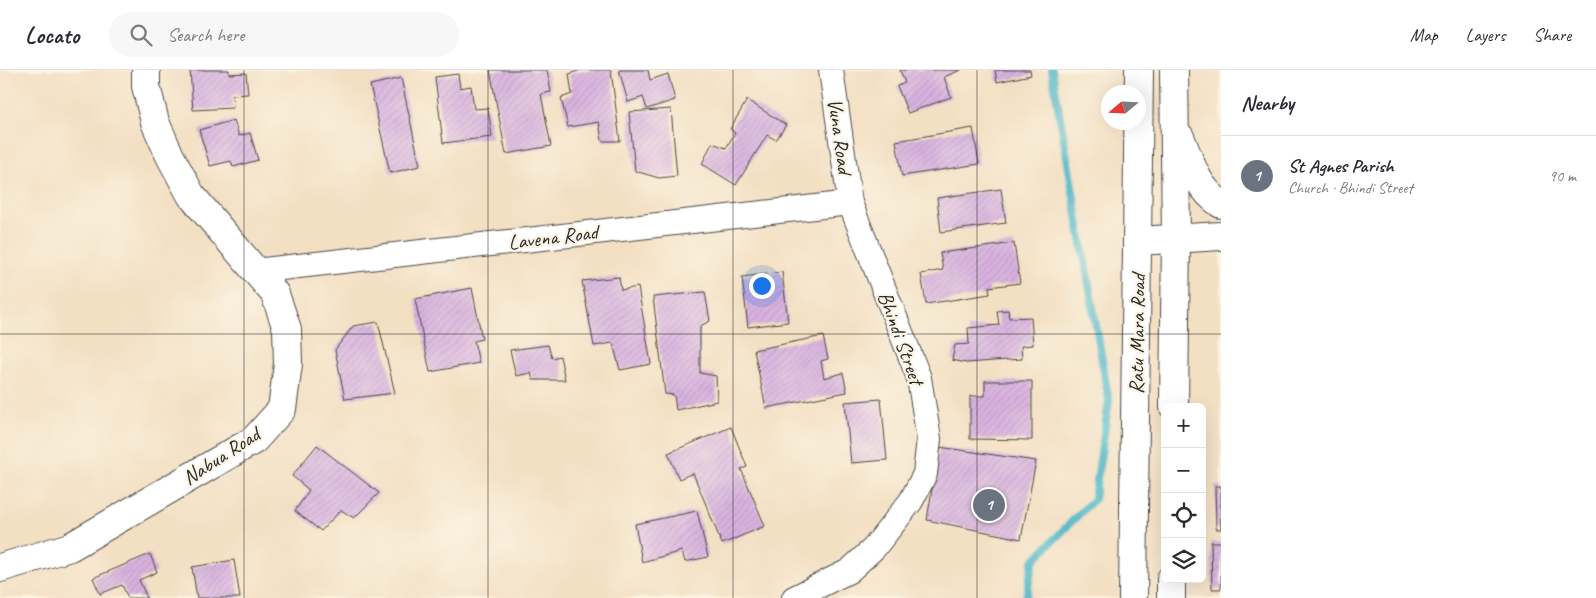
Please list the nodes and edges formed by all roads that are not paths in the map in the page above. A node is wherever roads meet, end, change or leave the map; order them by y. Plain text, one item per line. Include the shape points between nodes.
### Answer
1 (146, 70) edge
2 (831, 70) edge
3 (1139, 70) edge
4 (1174, 70) edge
5 (1174, 122) junction
6 (850, 202) junction
7 (1221, 204) edge
8 (1221, 236) edge
9 (1176, 237) junction
10 (1138, 241) junction
11 (255, 271) junction
12 (1174, 403) edge
13 (0, 568) edge
14 (1171, 583) edge
15 (794, 598) edge
16 (1132, 598) edge
17 (1171, 598) edge

1 - 11 main road, Nabua Road via 146,86 155,122 191,195
2 - 6 street, Vuna Road
3 - 10 main road, Ratu Mara Road
4 - 5 main road, Ratu Mara Road
5 - 7 main road via 1200,184 1210,197
5 - 9 main road, Ratu Mara Road
6 - 11 street, Lavena Road
6 - 15 street, Bhindi Street via 919,378 929,439 925,474 911,501 874,548 849,571
8 - 9 main road
9 - 10 main road
9 - 12 main road, Ratu Mara Road
10 - 16 main road, Ratu Mara Road
11 - 13 main road, Nabua Road via 275,294 287,329 288,364 282,409 254,440 70,546
14 - 17 main road

